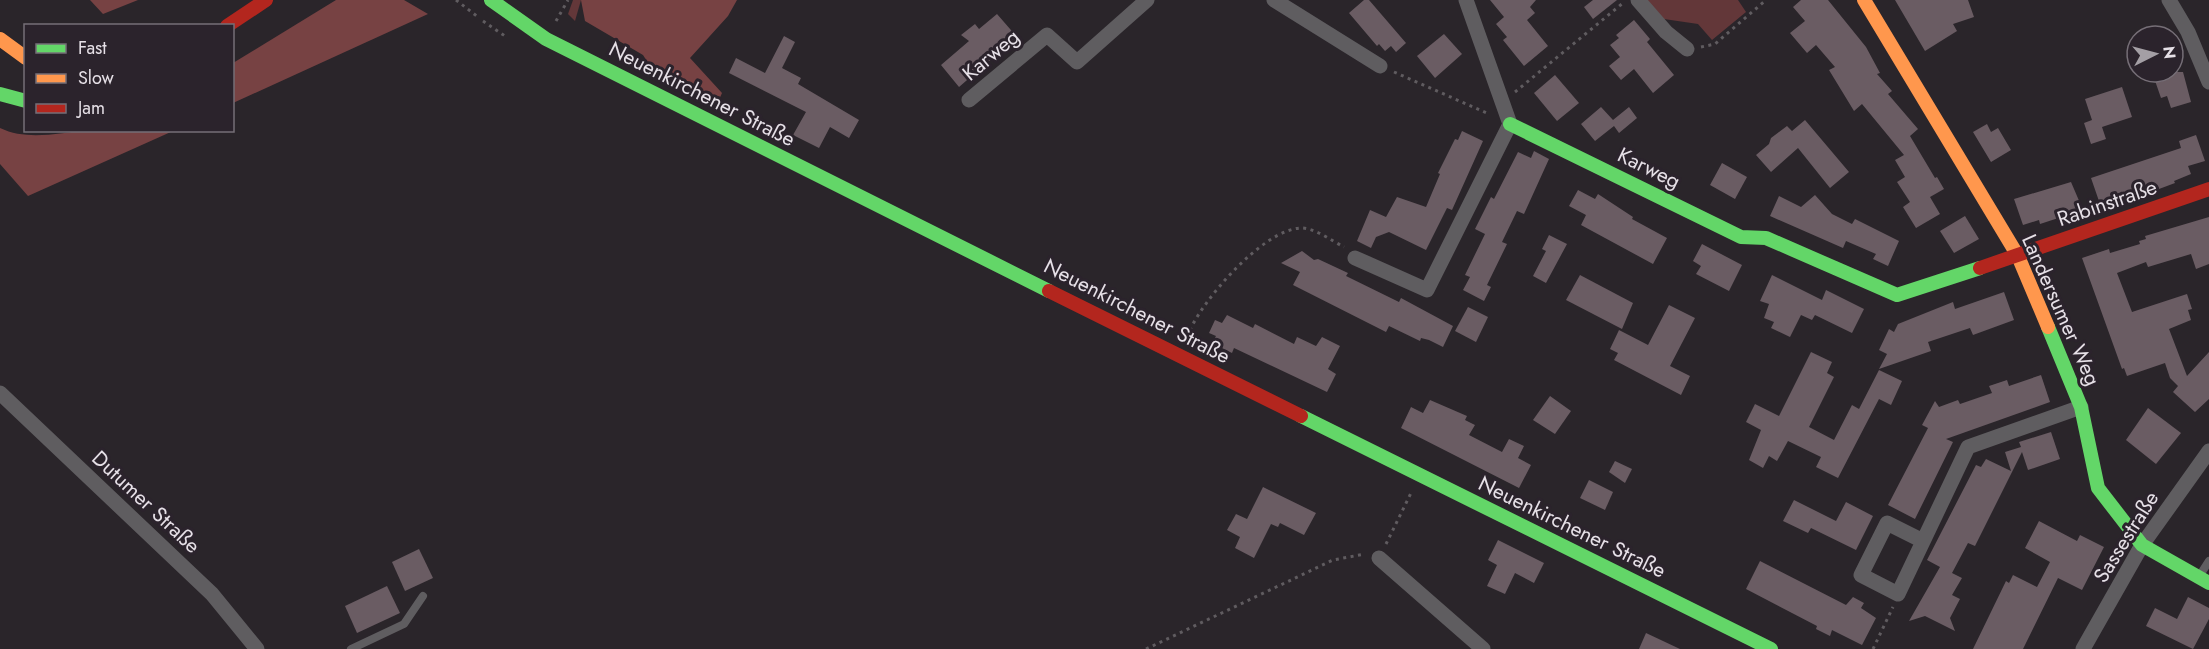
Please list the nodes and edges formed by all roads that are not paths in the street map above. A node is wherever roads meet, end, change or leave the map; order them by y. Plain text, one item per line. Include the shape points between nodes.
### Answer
1 (266, 0) edge
2 (491, 0) edge
3 (1147, 0) edge
4 (1275, 0) edge
5 (1466, 0) edge
6 (1638, 0) edge
7 (1864, 0) edge
8 (2169, 0) edge
9 (230, 24) edge
10 (0, 39) edge
11 (1687, 49) road end
12 (24, 57) edge
13 (1380, 66) road end
14 (2209, 82) edge
15 (0, 94) edge
16 (24, 100) edge
17 (969, 100) dead end
18 (1510, 124) junction
19 (2209, 189) edge
20 (2018, 256) junction
21 (1355, 258) road end
22 (0, 393) edge
23 (2081, 407) junction
24 (2209, 452) edge
25 (1923, 541) junction
26 (2142, 545) junction
27 (1379, 558) road end
28 (2209, 561) edge
29 (2204, 580) edge
30 (423, 596) dead end
31 (257, 649) edge
32 (351, 649) edge
33 (1483, 649) edge
34 (1771, 649) edge
35 (2083, 649) edge

1 - 9 main road
2 - 34 main road, Neuenkirchener Straße via 546,39
3 - 17 street, Karweg via 1077,62 1047,35
4 - 13 street
5 - 18 street
6 - 11 street
7 - 20 main road, Landersumer Weg
8 - 14 street via 2188,32
10 - 12 main road
15 - 16 main road
18 - 20 main road, Karweg via 1741,237 1766,238 1897,295
18 - 21 street via 1427,290
19 - 20 main road, Rabinstraße
20 - 23 main road, Landersumer Weg
22 - 31 street, Dutumer Straße via 212,594
23 - 25 street via 1968,447
23 - 26 main road, Landersumer Weg via 2098,488
24 - 26 street, Sassestraße
25 - 25 street via 1898,594 1861,575 1887,523
26 - 29 main road, Landersumer Weg
26 - 35 street, Sassestraße
27 - 33 street
28 - 29 lane
30 - 32 lane via 404,624

